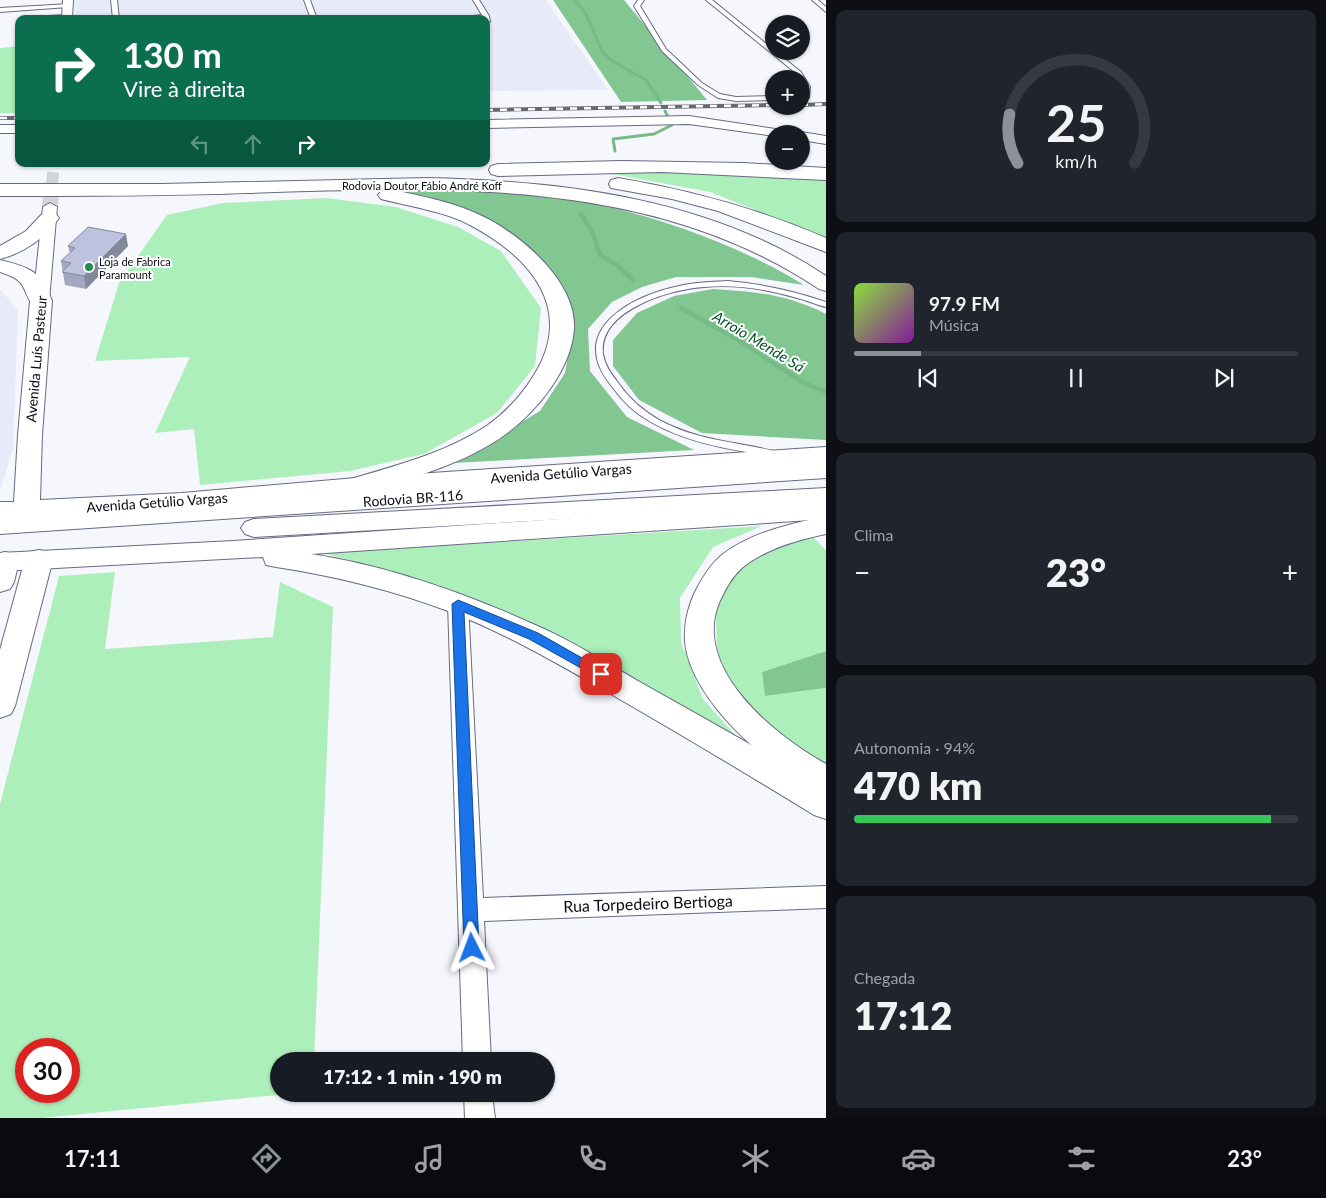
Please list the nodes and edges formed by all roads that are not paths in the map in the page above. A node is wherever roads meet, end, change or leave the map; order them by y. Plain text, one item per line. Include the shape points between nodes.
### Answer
1 (114, 0) edge
2 (307, 0) edge
3 (476, 0) edge
4 (641, 0) edge
5 (708, 0) edge
6 (815, 0) edge
7 (0, 10) edge
8 (47, 10) dead end
9 (68, 10) edge
10 (826, 10) edge
11 (55, 15) edge
12 (116, 15) edge
13 (313, 15) edge
14 (484, 15) edge
15 (795, 70) edge
16 (765, 98) edge
17 (490, 124) edge
18 (0, 129) edge
19 (15, 129) edge
20 (765, 132) edge
21 (810, 137) edge
22 (826, 140) edge
23 (463, 172) junction
24 (826, 174) edge
25 (0, 180) edge
26 (275, 186) junction
27 (6, 191) edge
28 (49, 212) joint
29 (826, 246) edge
30 (0, 253) edge
31 (0, 266) edge
32 (826, 285) edge
33 (41, 301) junction
34 (826, 305) edge
35 (826, 455) edge
36 (797, 457) junction
37 (826, 470) edge
38 (356, 486) junction
39 (826, 496) edge
40 (0, 510) edge
41 (27, 510) junction
42 (826, 510) edge
43 (826, 525) edge
44 (0, 526) edge
45 (233, 550) junction
46 (38, 559) junction
47 (1, 562) edge
48 (458, 604) junction
49 (0, 704) edge
50 (826, 779) edge
51 (826, 805) edge
52 (826, 897) edge
53 (470, 910) junction
54 (477, 1052) edge
55 (479, 1102) edge
56 (480, 1118) edge

1 - 12 lane
2 - 13 lane
3 - 14 lane
4 - 16 lane via 637,6 664,50 700,84 718,96
5 - 15 lane
6 - 10 lane
7 - 9 lane
8 - 9 lane
9 - 11 lane
17 - 20 street via 689,120
18 - 19 street
21 - 22 street
23 - 24 main road via 639,166
23 - 25 main road, Rodovia Doutor Fábio André Koff
23 - 29 main road, Rodovia Doutor Fábio André Koff via 584,179 663,192 726,207
26 - 27 main road, Rodovia Doutor Fábio André Koff
26 - 32 main road, Rodovia Doutor Fábio André Koff via 484,184 598,196 721,231 789,262
26 - 38 main road via 292,191 385,194 450,210 478,222 510,242 534,264 551,288 563,317 560,342 551,370 515,415 463,450
28 - 30 main road via 38,232 23,244
28 - 33 street, Avenida Luís Pasteur
31 - 33 main road via 30,278 36,284
33 - 41 main road, Avenida Luís Pasteur
34 - 36 lane via 759,287 715,283 680,287 624,310 603,334 599,350 602,367 620,395 661,424 723,446
35 - 36 main road, Avenida Getúlio Vargas
36 - 38 main road, Avenida Getúlio Vargas
37 - 44 main road, Rodovia BR-116
38 - 41 main road, Avenida Getúlio Vargas via 182,502
39 - 47 main road, Rodovia BR-116
40 - 41 main road, Avenida Getúlio Vargas
42 - 45 main road, Rodovia BR-116
43 - 50 main road via 767,542 733,560 703,600 699,623 702,649 712,679 730,706 784,754
45 - 46 main road, Rodovia BR-116
45 - 48 main road via 336,567
46 - 47 main road, Rodovia BR-116
46 - 49 main road
48 - 51 main road via 533,636
48 - 53 street
52 - 53 street, Rua Torpedeiro Bertioga
53 - 54 street
55 - 56 street

